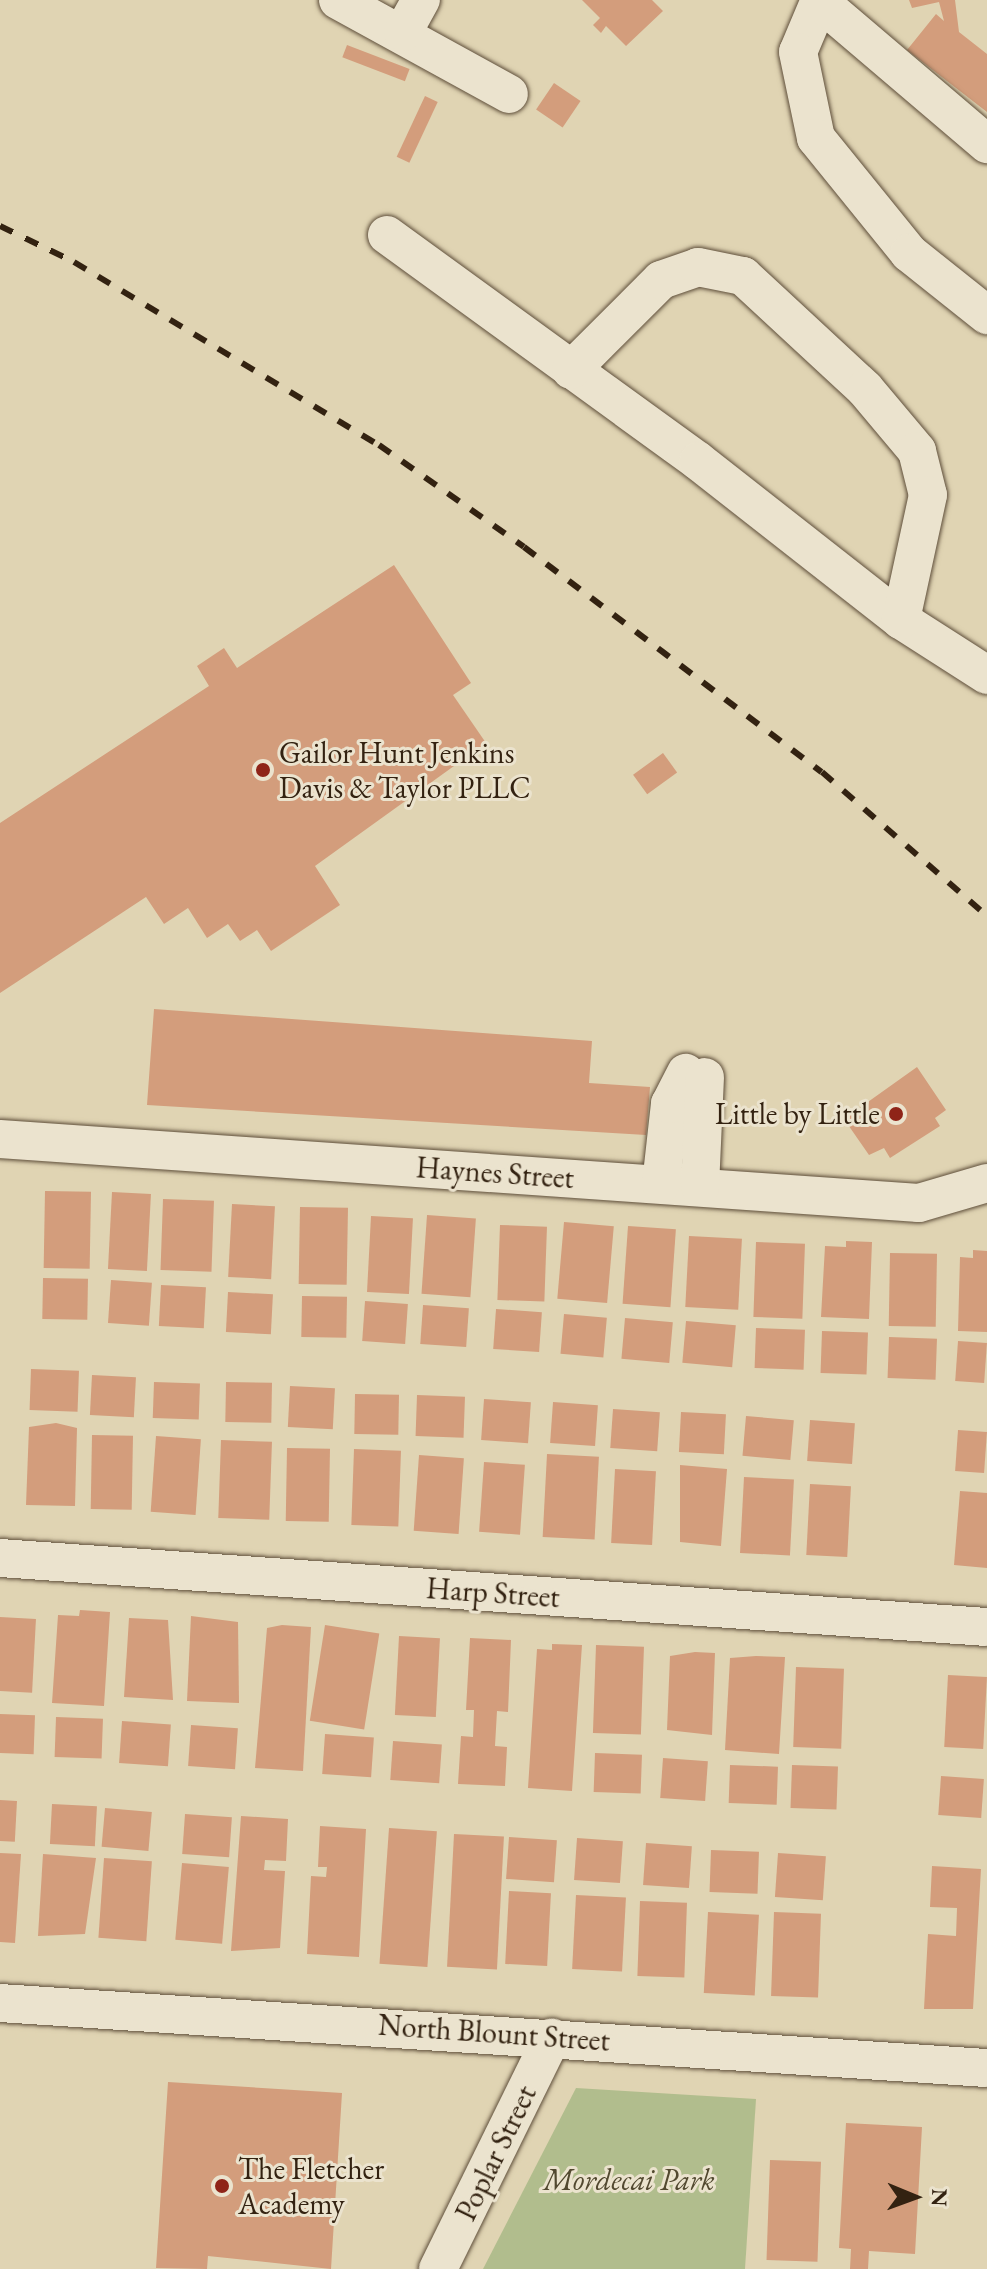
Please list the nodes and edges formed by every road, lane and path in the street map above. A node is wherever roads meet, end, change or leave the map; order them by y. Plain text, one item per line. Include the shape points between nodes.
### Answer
1 (338, 0) edge
2 (819, 0) edge
3 (412, 16) edge
4 (509, 94) dead end
5 (987, 144) edge
6 (387, 235) dead end
7 (987, 315) edge
8 (571, 370) junction
9 (901, 620) junction
10 (987, 675) edge
11 (0, 1139) edge
12 (987, 1183) edge
13 (661, 1184) junction
14 (700, 1187) junction
15 (0, 1558) edge
16 (987, 1627) edge
17 (0, 2003) edge
18 (552, 2037) junction
19 (987, 2068) edge
20 (438, 2269) edge

1 - 3 street
2 - 5 street
2 - 7 street via 798,52 816,138 909,253
3 - 4 street
6 - 8 street
8 - 9 street
8 - 9 street via 661,280 698,267 743,276 865,389 917,451 928,495
9 - 10 street
11 - 13 street, Haynes Street
12 - 14 street, Haynes Street via 919,1203
13 - 14 street, Haynes Street
13 - 14 street via 670,1104 696,1075
15 - 16 street, Harp Street
17 - 18 street, North Blount Street
18 - 19 street, North Blount Street
18 - 20 street, Poplar Street

